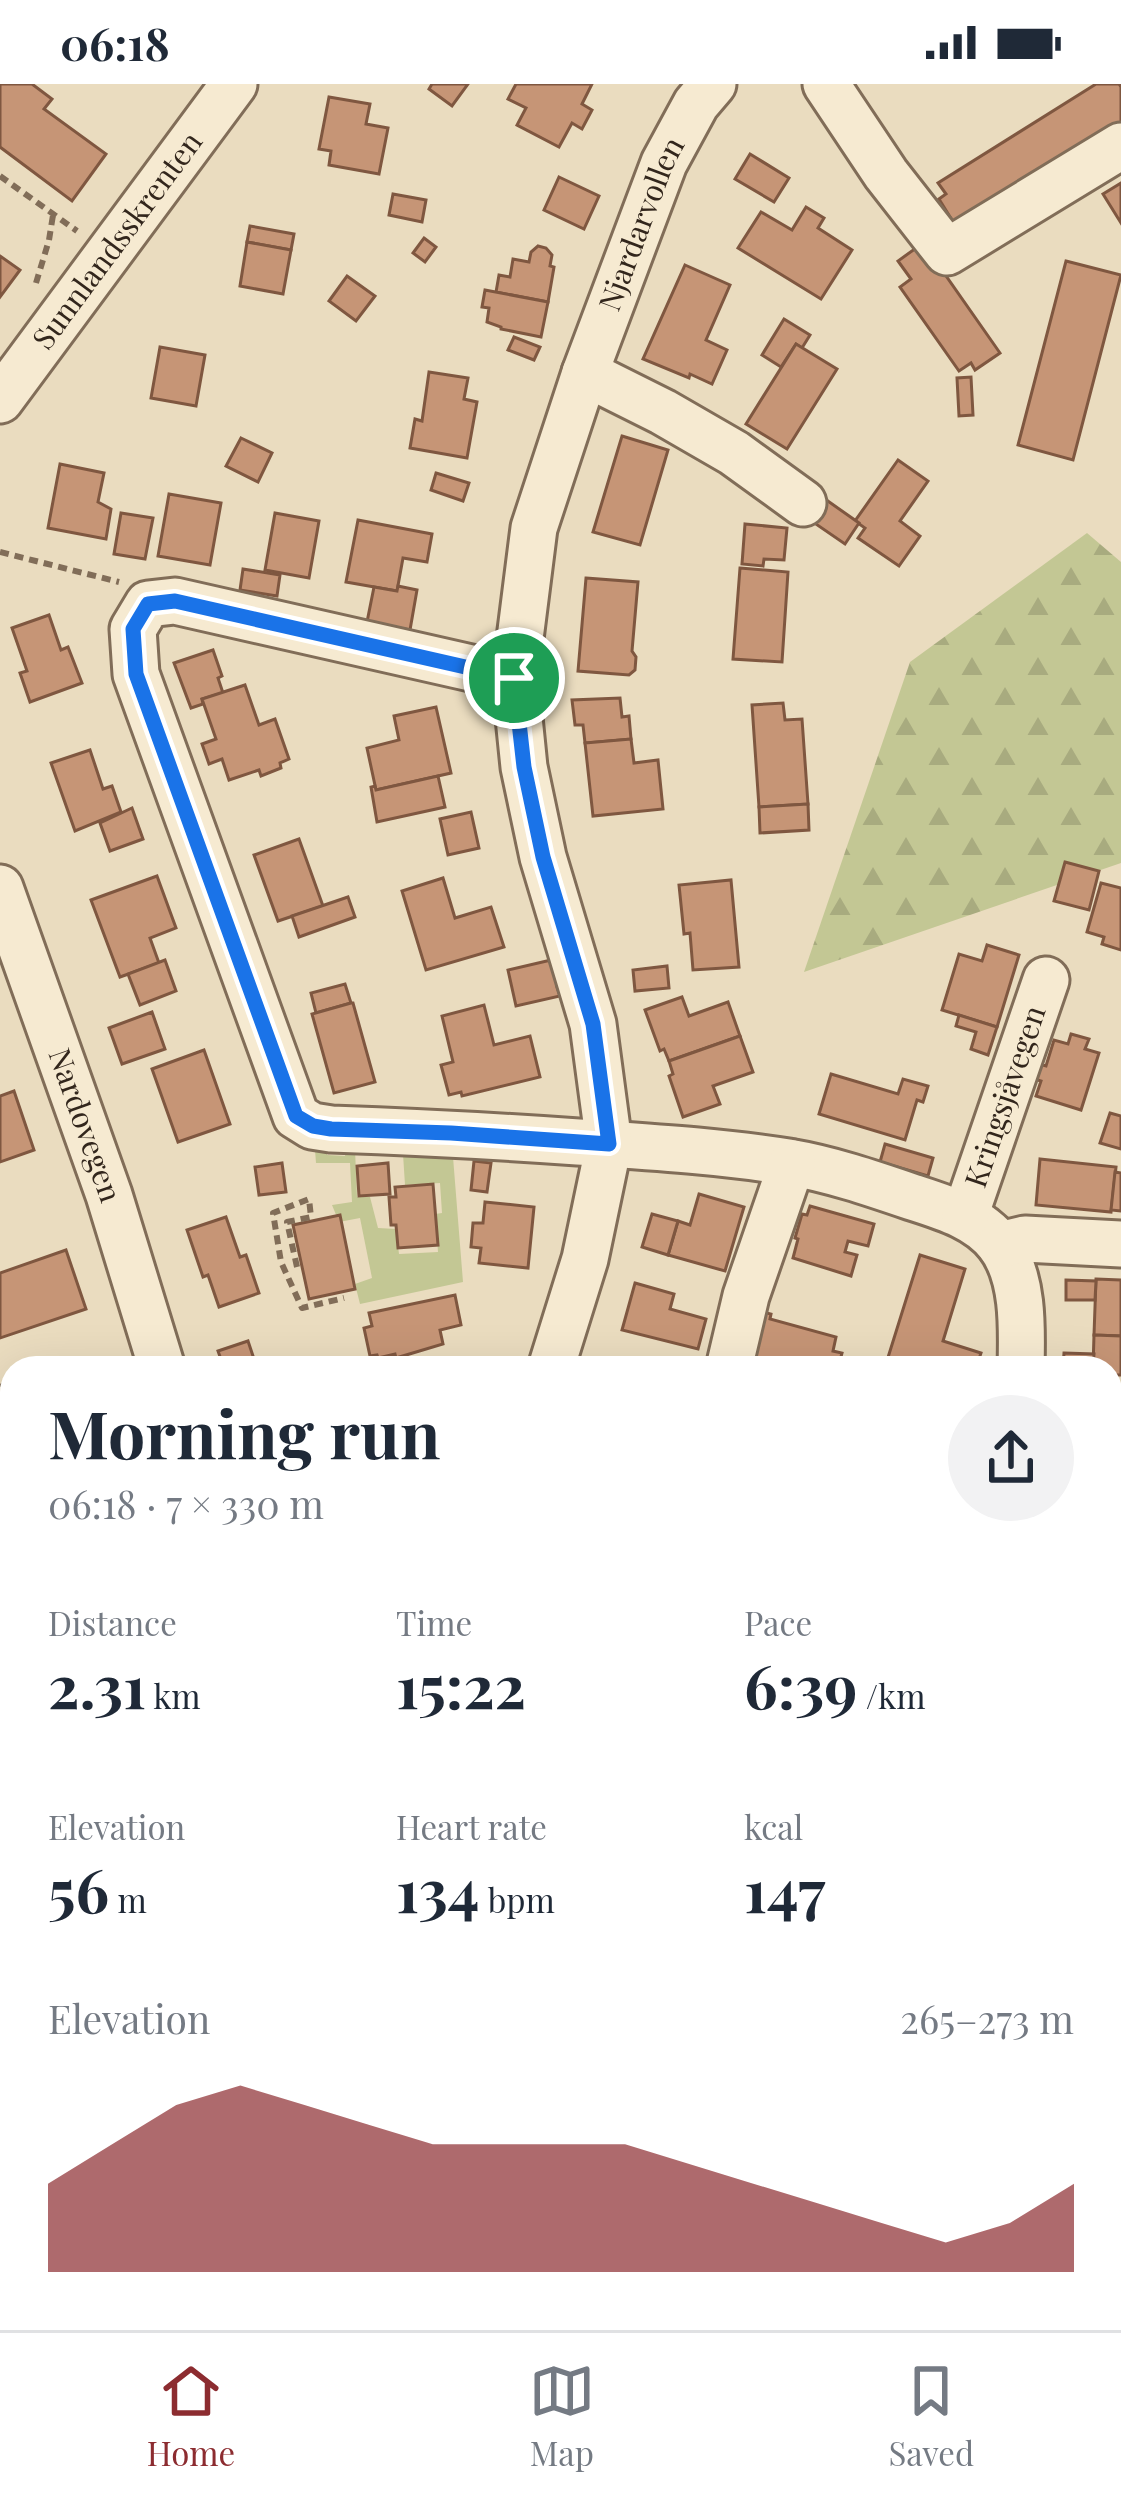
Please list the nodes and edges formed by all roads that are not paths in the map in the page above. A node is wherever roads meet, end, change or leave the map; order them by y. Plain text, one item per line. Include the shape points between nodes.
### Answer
1 (234, 84) edge
2 (826, 84) edge
3 (692, 90) edge
4 (1121, 146) edge
5 (585, 374) junction
6 (0, 400) edge
7 (803, 503) dead end
8 (514, 678) junction
9 (2, 896) edge
10 (1046, 980) dead end
11 (609, 1144) junction
12 (792, 1163) junction
13 (965, 1216) junction
14 (1121, 1244) edge
15 (1000, 1245) junction
16 (158, 1356) edge
17 (555, 1356) edge
18 (732, 1356) edge
19 (1022, 1356) edge

1 - 6 street, Sunnlandsskrenten
2 - 4 street via 947,252
3 - 5 street, Njardarvollen
5 - 7 street via 734,453
5 - 8 street, Njardarvollen via 534,528
8 - 11 street, Njardarvollen via 543,857 593,1024
8 - 11 street, Kringsjåvegen via 175,601 148,604 133,629 136,674 296,1116 331,1129
9 - 16 street, Nardovegen
10 - 13 street, Kringsjåvegen
11 - 12 street, Kringsjåvegen
11 - 17 street, Njardarvollen
12 - 13 street, Kringsjåvegen
12 - 18 street
13 - 15 street, Kringsjåvegen
14 - 15 street
15 - 19 street via 1015,1278

